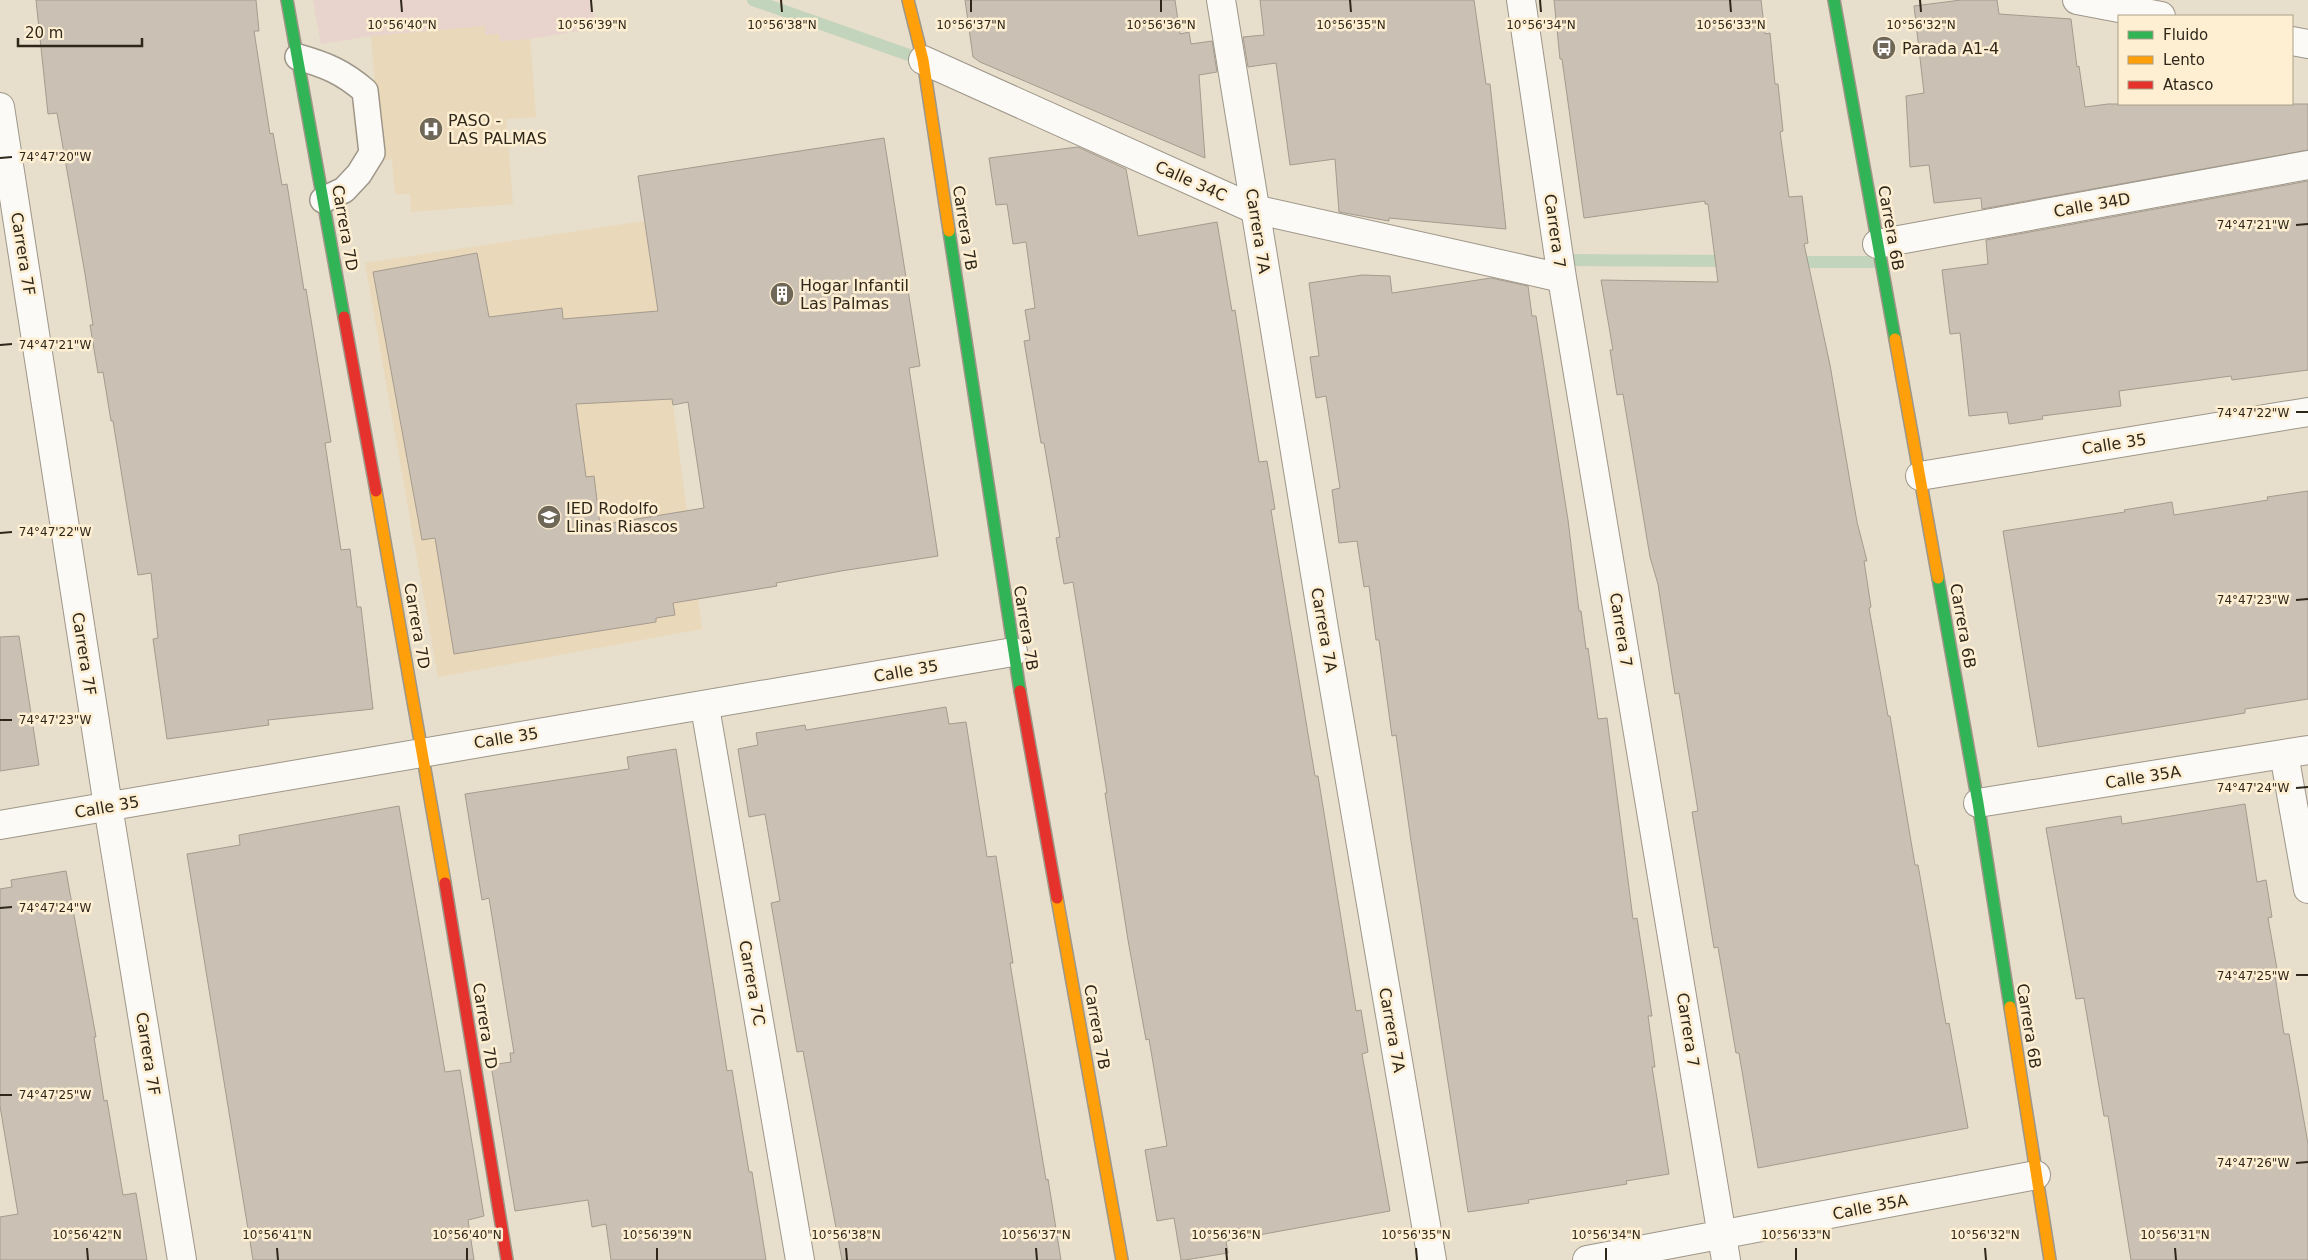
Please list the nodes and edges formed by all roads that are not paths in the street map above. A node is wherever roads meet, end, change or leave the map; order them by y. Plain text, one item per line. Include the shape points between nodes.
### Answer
1 (288, 0) edge
2 (908, 0) edge
3 (1221, 0) edge
4 (1521, 0) edge
5 (1834, 0) edge
6 (2077, 0) edge
7 (2156, 15) edge
8 (2293, 41) edge
9 (2308, 44) edge
10 (298, 57) junction
11 (923, 60) junction
12 (0, 107) edge
13 (2308, 165) edge
14 (323, 200) junction
15 (1254, 209) junction
16 (1877, 244) junction
17 (1562, 278) junction
18 (2308, 412) edge
19 (1920, 476) junction
20 (1012, 652) junction
21 (704, 707) junction
22 (423, 751) junction
23 (2296, 752) edge
24 (1978, 803) junction
25 (108, 806) junction
26 (0, 826) edge
27 (2308, 889) edge
28 (2036, 1175) junction
29 (1724, 1248) edge
30 (182, 1260) edge
31 (507, 1260) edge
32 (800, 1260) edge
33 (1122, 1260) edge
34 (1432, 1260) edge
35 (1587, 1260) edge
36 (2050, 1260) edge

1 - 10 street, Carrera 7D
2 - 11 street, Carrera 7B
3 - 15 street, Carrera 7A
4 - 17 street, Carrera 7
5 - 16 street, Carrera 6B
6 - 7 street
8 - 9 street
10 - 14 street, Carrera 7D
10 - 14 lane via 345,74 365,90 372,153 344,190
11 - 15 street, Calle 34C
11 - 20 street, Carrera 7B
12 - 25 street, Carrera 7F
13 - 16 street, Calle 34D
14 - 22 street, Carrera 7D
15 - 17 street, Calle 34C
15 - 34 street, Carrera 7A
16 - 19 street, Carrera 6B
17 - 29 street, Carrera 7
18 - 19 street, Calle 35
19 - 24 street, Carrera 6B
20 - 21 street, Calle 35
20 - 33 street, Carrera 7B
21 - 22 street, Calle 35
21 - 32 street, Carrera 7C
22 - 25 street, Calle 35
22 - 31 street, Carrera 7D
23 - 24 street, Calle 35A
23 - 27 street
24 - 28 street, Carrera 6B
25 - 26 street, Calle 35
25 - 30 street, Carrera 7F
28 - 29 street, Calle 35A
28 - 36 street, Carrera 6B
29 - 35 street, Calle 35A

